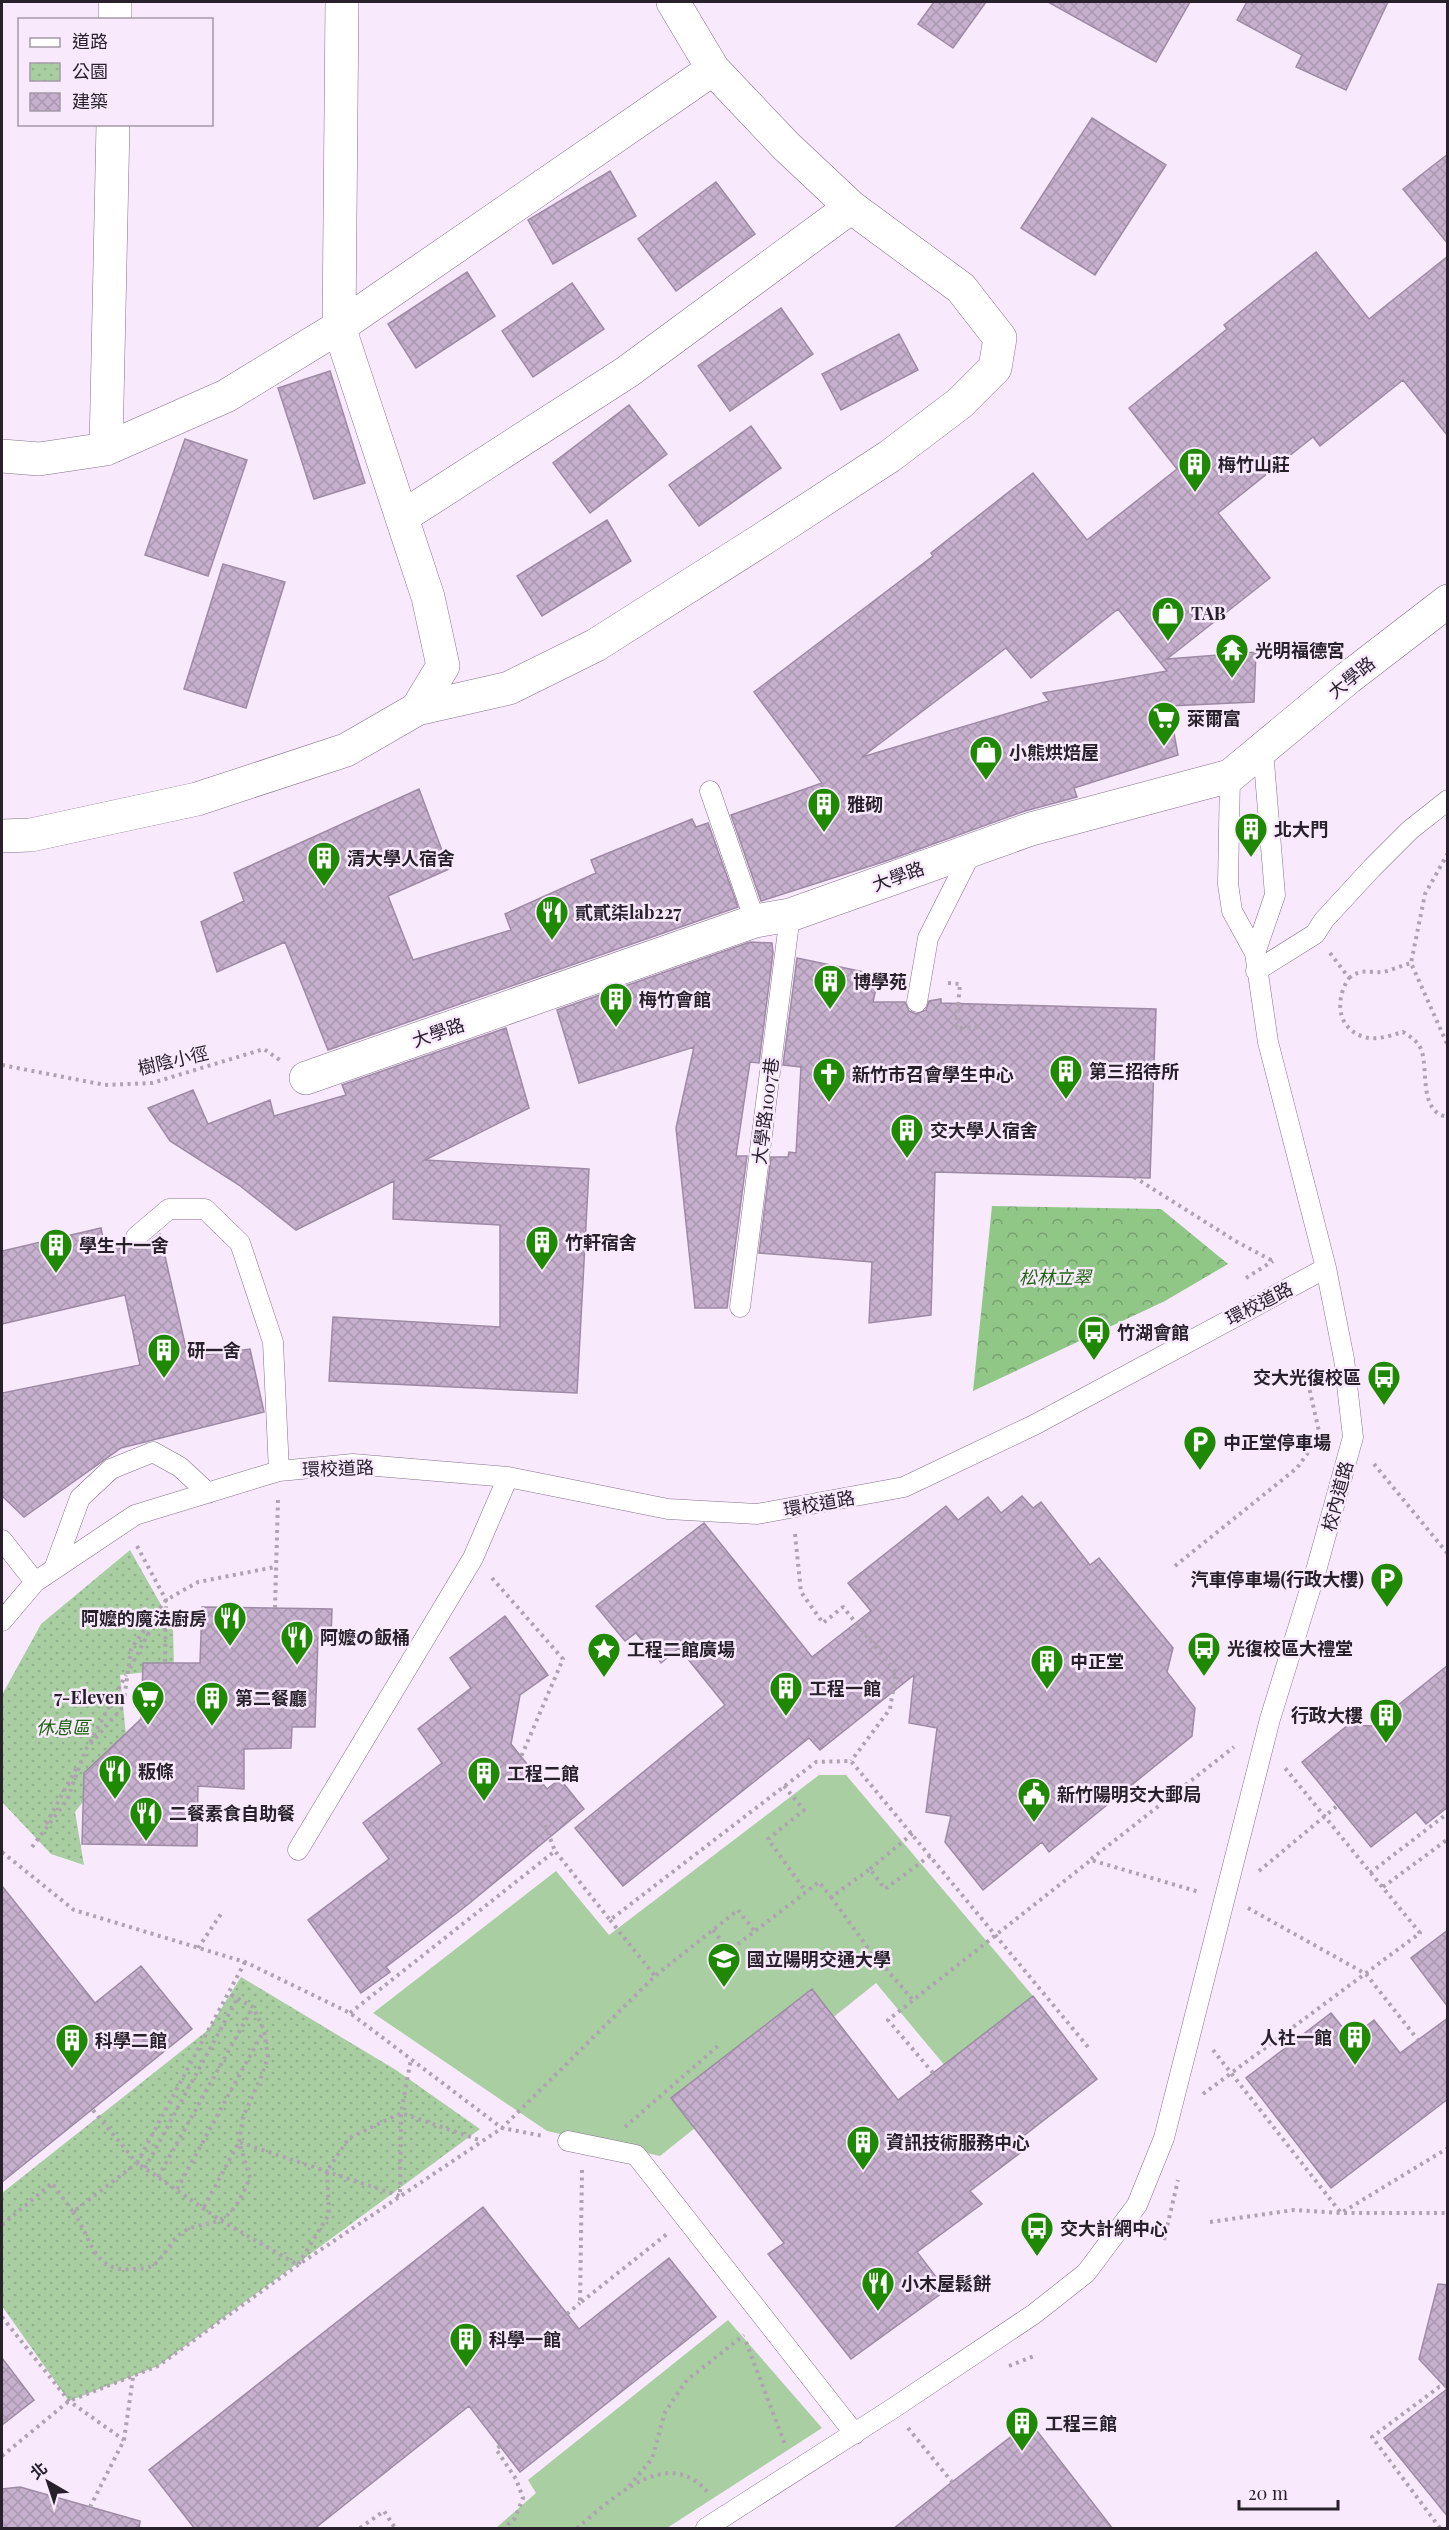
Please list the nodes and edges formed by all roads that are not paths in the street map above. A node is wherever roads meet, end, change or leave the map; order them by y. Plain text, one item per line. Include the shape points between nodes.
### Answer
1 (115, 2) edge
2 (342, 2) edge
3 (673, 2) edge
4 (115, 18) edge
5 (713, 69) junction
6 (113, 126) edge
7 (852, 207) junction
8 (339, 327) junction
9 (106, 449) junction
10 (2, 456) edge
11 (402, 517) junction
12 (1448, 601) edge
13 (417, 709) junction
14 (1263, 750) junction
15 (1230, 777) junction
16 (710, 791) dead end
17 (1448, 800) edge
18 (2, 836) edge
19 (974, 849) junction
20 (790, 915) junction
21 (755, 921) junction
22 (1256, 962) junction
23 (917, 1002) dead end
24 (306, 1078) road end
25 (136, 1237) dead end
26 (1326, 1268) junction
27 (741, 1307) dead end
28 (279, 1471) junction
29 (508, 1477) junction
30 (208, 1493) junction
31 (2, 1540) edge
32 (54, 1569) junction
33 (34, 1582) junction
34 (2, 1621) edge
35 (298, 1850) dead end
36 (583, 2145) road end
37 (855, 2434) junction
38 (706, 2529) edge

1 - 4 street
2 - 8 street
3 - 5 street
5 - 7 street via 786,146
5 - 8 street
6 - 9 street
7 - 11 street via 627,372
7 - 13 street via 961,288 1000,338 995,368 960,403 890,456 596,645 509,688
8 - 9 street via 226,396
8 - 11 street
9 - 10 street via 39,459
11 - 13 street via 428,597 443,666
12 - 14 street, 大學路
13 - 18 street via 346,750 197,799 31,835
14 - 15 street, 大學路
14 - 22 lane via 1275,895
15 - 19 street, 大學路 via 1041,826
15 - 22 lane via 1228,884 1232,911
16 - 21 lane
17 - 22 lane via 1372,867 1315,934
19 - 20 street, 大學路
19 - 23 lane via 928,938
20 - 21 street, 大學路
20 - 27 lane, 大學路1007巷
21 - 24 street, 大學路
22 - 26 lane via 1268,1042
25 - 28 lane via 169,1209 205,1209 240,1242 273,1342
26 - 29 lane, 環校道路 via 1036,1424 904,1487 757,1514 668,1509
26 - 37 lane, 校內道路 via 1344,1359 1353,1437 1270,1719 1164,2138 1137,2205 1086,2273 1034,2314
28 - 29 lane, 環校道路 via 353,1464
28 - 30 lane, 環校道路
29 - 35 lane via 473,1558
30 - 32 lane, 環校道路 via 135,1515
30 - 32 lane via 180,1467 153,1452 111,1469 80,1498
31 - 33 lane
32 - 33 lane, 環校道路
33 - 34 lane, 環校道路
36 - 37 lane via 636,2155
37 - 38 lane, 校內道路

